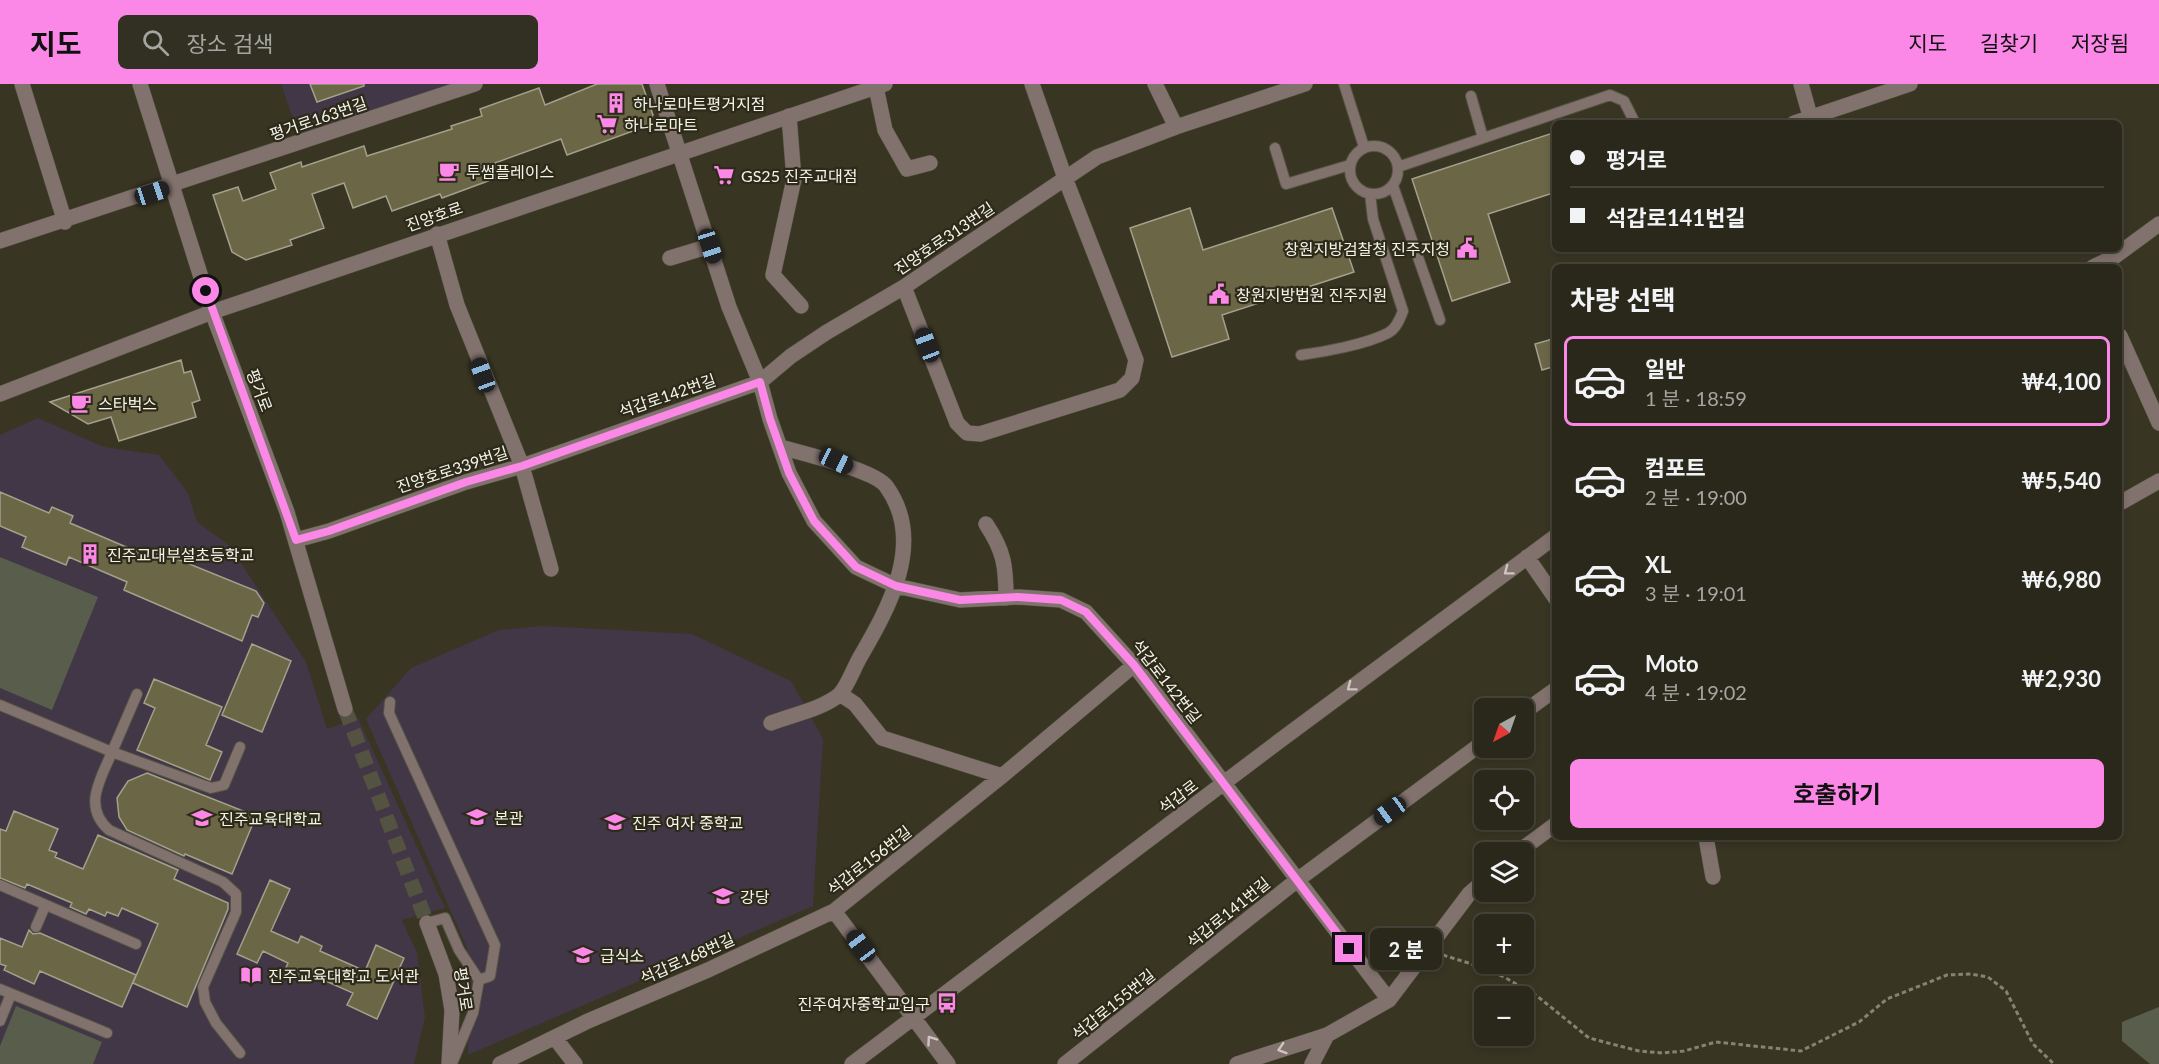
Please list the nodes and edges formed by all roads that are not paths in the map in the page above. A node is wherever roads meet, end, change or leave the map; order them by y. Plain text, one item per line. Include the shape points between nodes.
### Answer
1 (22, 84) edge
2 (140, 84) edge
3 (475, 84) edge
4 (657, 84) edge
5 (1032, 84) edge
6 (1155, 84) edge
7 (1305, 84) edge
8 (1344, 84) edge
9 (1801, 84) edge
10 (1910, 84) edge
11 (880, 85) edge
12 (1471, 96) dead end
13 (789, 117) junction
14 (1634, 120) edge
15 (1811, 120) edge
16 (1176, 127) junction
17 (1483, 138) junction
18 (1275, 147) dead end
19 (1364, 147) junction
20 (680, 151) junction
21 (930, 163) dead end
22 (1350, 165) junction
23 (1398, 167) junction
24 (1065, 177) junction
25 (173, 186) junction
26 (1392, 186) junction
27 (1370, 195) junction
28 (65, 222) junction
29 (2157, 233) edge
30 (437, 234) junction
31 (0, 241) edge
32 (710, 246) junction
33 (670, 258) dead end
34 (2099, 264) edge
35 (904, 286) junction
36 (801, 306) dead end
37 (212, 312) junction
38 (1440, 320) dead end
39 (2122, 340) edge
40 (1301, 355) dead end
41 (760, 382) junction
42 (0, 394) edge
43 (2159, 423) edge
44 (780, 447) junction
45 (522, 466) junction
46 (2159, 481) edge
47 (2122, 502) edge
48 (986, 524) dead end
49 (1552, 539) edge
50 (296, 540) junction
51 (1527, 557) junction
52 (551, 569) dead end
53 (896, 586) junction
54 (1552, 593) edge
55 (1006, 598) junction
56 (1134, 665) junction
57 (1552, 692) edge
58 (137, 694) dead end
59 (840, 694) junction
60 (390, 702) dead end
61 (0, 705) edge
62 (1534, 705) edge
63 (345, 709) tunnel mouth
64 (771, 723) dead end
65 (240, 747) dead end
66 (1474, 749) edge
67 (112, 752) junction
68 (1002, 776) junction
69 (1223, 784) junction
70 (1552, 827) edge
71 (1707, 840) edge
72 (1532, 842) edge
73 (1713, 877) dead end
74 (1296, 881) junction
75 (0, 885) edge
76 (1474, 889) edge
77 (45, 906) junction
78 (834, 910) junction
79 (427, 923) joint
80 (36, 927) dead end
81 (136, 944) dead end
82 (1182, 971) joint
83 (479, 980) junction
84 (0, 989) edge
85 (11, 994) junction
86 (1389, 1000) junction
87 (915, 1017) junction
88 (0, 1022) edge
89 (107, 1033) dead end
90 (1327, 1035) junction
91 (555, 1038) junction
92 (240, 1053) dead end
93 (1311, 1063) edge
94 (451, 1064) edge
95 (500, 1064) edge
96 (575, 1064) edge
97 (852, 1064) edge
98 (948, 1064) edge
99 (1065, 1064) edge
100 (1237, 1064) edge

1 - 28 street
2 - 25 street, 평거로
3 - 25 street, 평거로163번길
4 - 20 street
5 - 24 street
6 - 16 street
7 - 16 street, 진양호로313번길
8 - 19 lane
9 - 15 street
10 - 15 street
11 - 13 street, 진양호로
11 - 21 street via 885,130 907,170
12 - 17 lane
13 - 20 street, 진양호로
13 - 36 street via 794,179 772,275
14 - 17 lane via 1624,101 1610,95
16 - 24 street, 진양호로313번길 via 1097,157
17 - 23 lane
18 - 22 lane via 1286,184
19 - 22 lane
19 - 23 lane via 1388,150
20 - 30 street, 진양호로
20 - 32 street
22 - 27 lane via 1352,181
23 - 26 lane
24 - 35 street, 진양호로313번길
24 - 35 street via 1136,360 1132,378 1120,390 980,434 967,432 957,423
25 - 28 street, 평거로163번길
25 - 37 street, 평거로
26 - 27 lane
26 - 38 lane
27 - 40 lane via 1373,219 1403,311 1389,333
28 - 31 street, 평거로163번길
29 - 34 street
30 - 37 street, 진양호로
30 - 45 street, 진양호로339번길 via 457,305
32 - 33 street
32 - 41 street via 729,307
35 - 41 street, 진양호로313번길 via 827,332
37 - 42 street, 진양호로
37 - 50 street, 평거로
39 - 43 street
41 - 44 street, 석갑로142번길
41 - 45 street, 석갑로142번길
44 - 53 street, 석갑로142번길 via 814,521 856,567
44 - 53 street via 836,461 885,484 897,510 905,545
45 - 50 street, 진양호로339번길
45 - 52 street
46 - 47 street
48 - 55 street via 1001,547
49 - 51 street, 석갑로
50 - 63 street, 평거로
51 - 54 street
51 -> 69 street, 석갑로
53 - 55 street, 석갑로142번길 via 960,600
53 - 59 street
55 - 56 street, 석갑로142번길 via 1061,600 1086,612
56 - 68 street, 석갑로156번길
56 - 69 street, 석갑로142번길
57 - 62 street
58 - 67 lane
59 - 64 street
59 - 68 street via 855,704 882,738
60 - 83 lane via 392,718 495,945 490,976
61 - 67 lane
65 - 67 lane via 224,785 211,788
66 - 74 street
67 - 92 lane via 93,802 99,822 223,882 236,894 236,912 203,987 204,1002
68 - 78 street, 석갑로156번길
69 - 74 street, 석갑로141번길
69 - 87 street, 석갑로
70 - 72 street
71 - 73 street
74 - 82 street, 석갑로141번길
74 - 86 street, 석갑로141번길
75 - 77 lane
76 - 86 street
77 - 80 lane
77 - 81 lane
78 - 87 street, 석갑로156번길
78 - 91 street, 석갑로168번길
79 - 83 lane via 445,918 459,950
79 - 94 street, 평거로 via 446,974 452,1010
82 - 99 street, 석갑로155번길
83 - 94 lane via 473,1013
84 - 85 lane
85 - 88 lane
85 - 89 lane
86 - 90 street
87 - 97 street, 석갑로
98 -> 87 street
90 - 93 street
90 -> 100 street
91 - 95 street, 석갑로168번길
91 - 96 street

